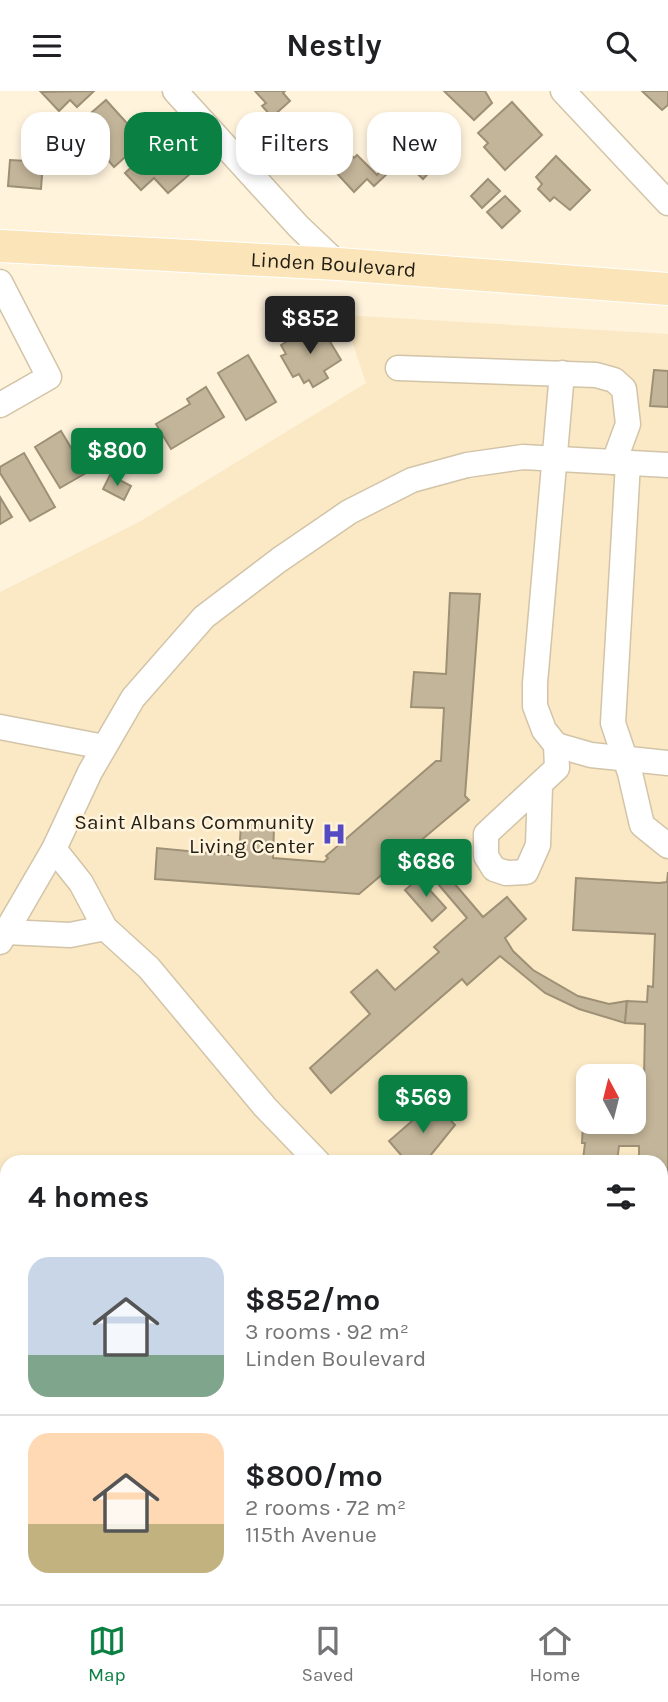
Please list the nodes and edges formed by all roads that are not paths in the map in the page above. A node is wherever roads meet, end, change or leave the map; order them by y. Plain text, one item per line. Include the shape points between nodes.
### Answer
1 (175, 91) edge
2 (564, 91) edge
3 (668, 203) edge
4 (0, 246) edge
5 (338, 264) junction
6 (0, 282) edge
7 (668, 289) edge
8 (398, 368) dead end
9 (562, 373) junction
10 (0, 405) edge
11 (556, 459) junction
12 (621, 462) junction
13 (668, 465) edge
14 (0, 727) edge
15 (556, 745) junction
16 (104, 747) junction
17 (625, 758) junction
18 (668, 763) edge
19 (540, 786) dead end
20 (668, 846) edge
21 (54, 849) junction
22 (5, 927) edge
23 (104, 928) junction
24 (311, 1155) edge

1 - 5 street
2 - 3 street
4 - 5 main road, Linden Boulevard
5 - 7 main road, Linden Boulevard
6 - 10 street via 49,377
8 - 9 street
9 - 11 street
9 - 12 street via 596,375 614,380 624,389 628,424
11 - 12 street
11 - 15 street via 534,683 535,706
11 - 16 street via 523,457 467,465 412,480 349,512 204,617 133,698
12 - 13 street
12 - 17 street via 613,723
14 - 16 street
15 - 17 street
15 - 19 street via 557,768
16 - 21 street
17 - 18 street
17 - 20 street via 642,825
21 - 22 street
21 - 23 street via 81,883
22 - 23 street via 51,935
23 - 24 street via 149,968

